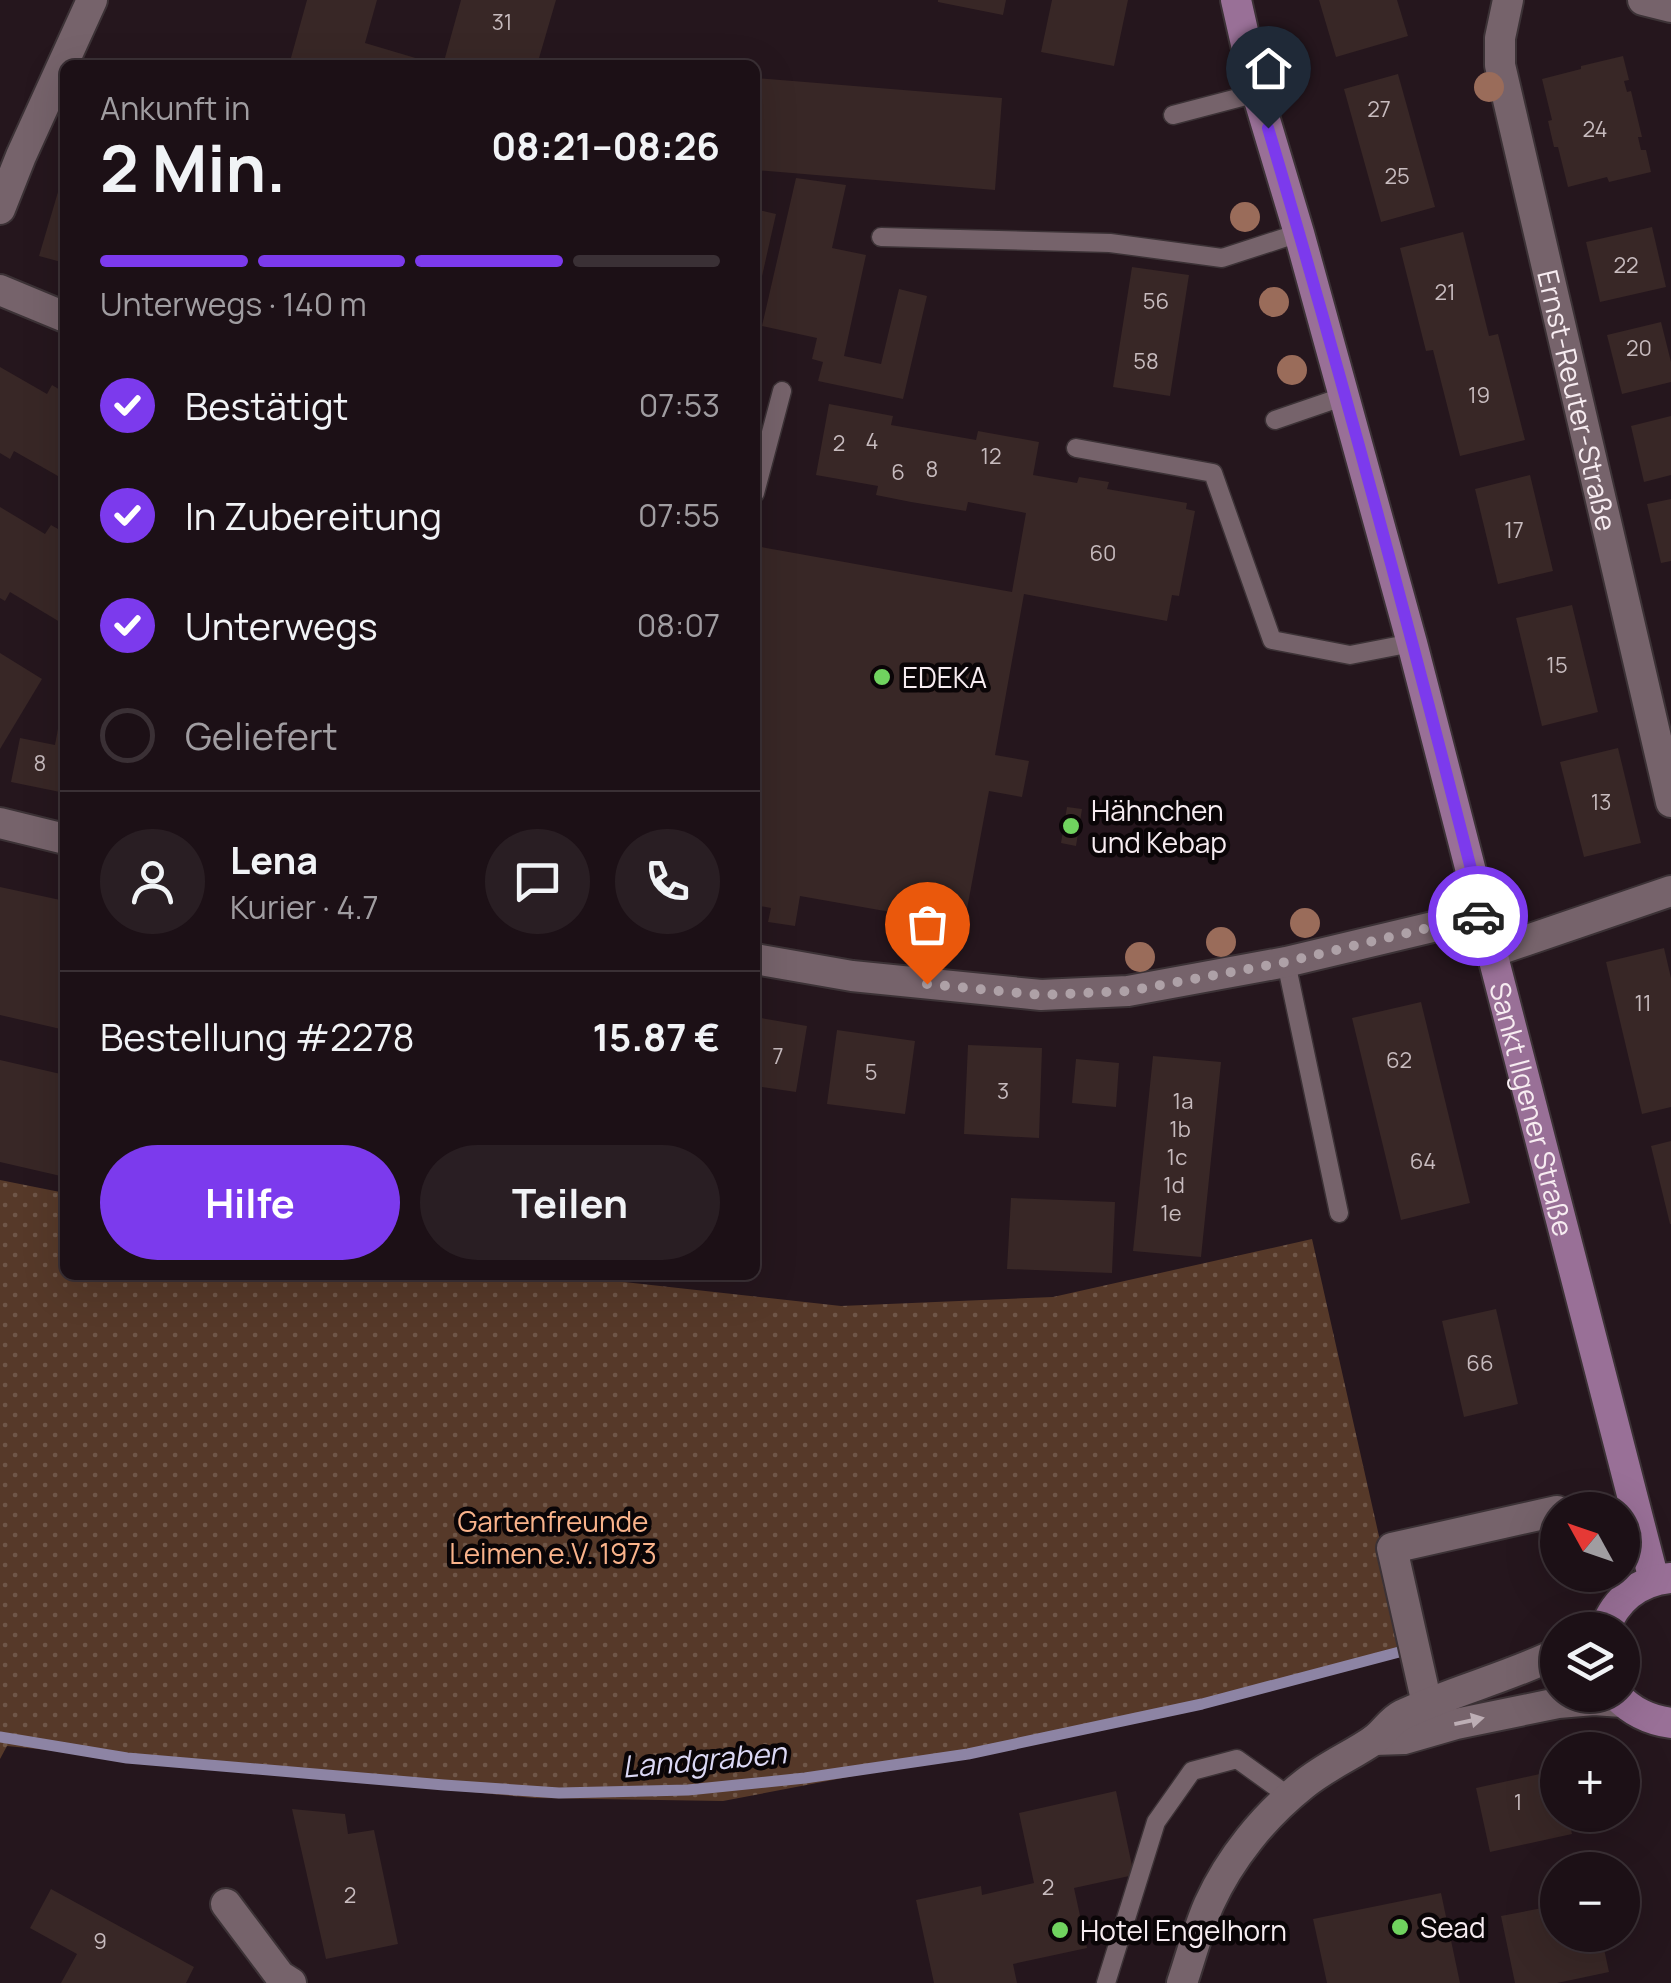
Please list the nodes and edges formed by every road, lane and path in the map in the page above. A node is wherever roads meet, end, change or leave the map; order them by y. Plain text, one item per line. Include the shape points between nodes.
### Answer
1 (92, 0) edge
2 (1236, 0) edge
3 (1508, 0) edge
4 (1643, 0) edge
5 (1671, 7) edge
6 (65, 60) edge
7 (60, 70) edge
8 (1257, 93) junction
9 (1173, 114) dead end
10 (0, 209) edge
11 (1299, 233) junction
12 (881, 237) dead end
13 (0, 290) edge
14 (60, 315) edge
15 (782, 391) dead end
16 (1345, 396) junction
17 (1275, 420) dead end
18 (1076, 448) dead end
19 (760, 474) edge
20 (1412, 642) junction
21 (1671, 802) edge
22 (0, 822) edge
23 (60, 838) edge
24 (1671, 891) edge
25 (1483, 916) junction
26 (1492, 952) junction
27 (760, 960) edge
28 (1286, 962) junction
29 (1339, 1213) dead end
30 (1540, 1514) edge
31 (1662, 1579) edge
32 (1612, 1612) edge
33 (1540, 1661) edge
34 (1427, 1704) junction
35 (1540, 1707) edge
36 (1637, 1712) edge
37 (1671, 1723) edge
38 (1374, 1740) junction
39 (1290, 1796) junction
40 (226, 1904) dead end
41 (292, 1983) edge
42 (1106, 1983) edge
43 (1182, 1983) edge

1 - 6 street
2 - 8 street, Sankt Ilgener Straße
3 - 21 street, Ernst-Reuter-Straße via 1500,65
4 - 5 street
7 - 10 street
8 - 9 lane
8 - 11 street, Sankt Ilgener Straße
11 - 12 lane via 1222,258 1110,244
11 - 16 street, Sankt Ilgener Straße
13 - 14 street
15 - 19 lane
16 - 17 lane
16 - 20 street, Sankt Ilgener Straße
18 - 20 lane via 1213,473 1272,640 1350,656
20 - 25 street, Sankt Ilgener Straße
22 - 23 street
24 - 26 street
25 - 26 street, Sankt Ilgener Straße
25 - 28 street
26 - 31 street, Sankt Ilgener Straße
27 - 28 street via 1041,995 1128,991
28 - 29 lane
30 - 34 street via 1392,1548
31 - 32 street, Sankt Ilgener Straße via 1636,1588
33 - 34 street
34 - 38 street via 1396,1718
38 -> 35 street via 1404,1740
36 - 37 street
38 - 39 street
39 - 42 lane via 1237,1759 1192,1771 1156,1822
39 - 43 street via 1224,1875
40 - 41 street

